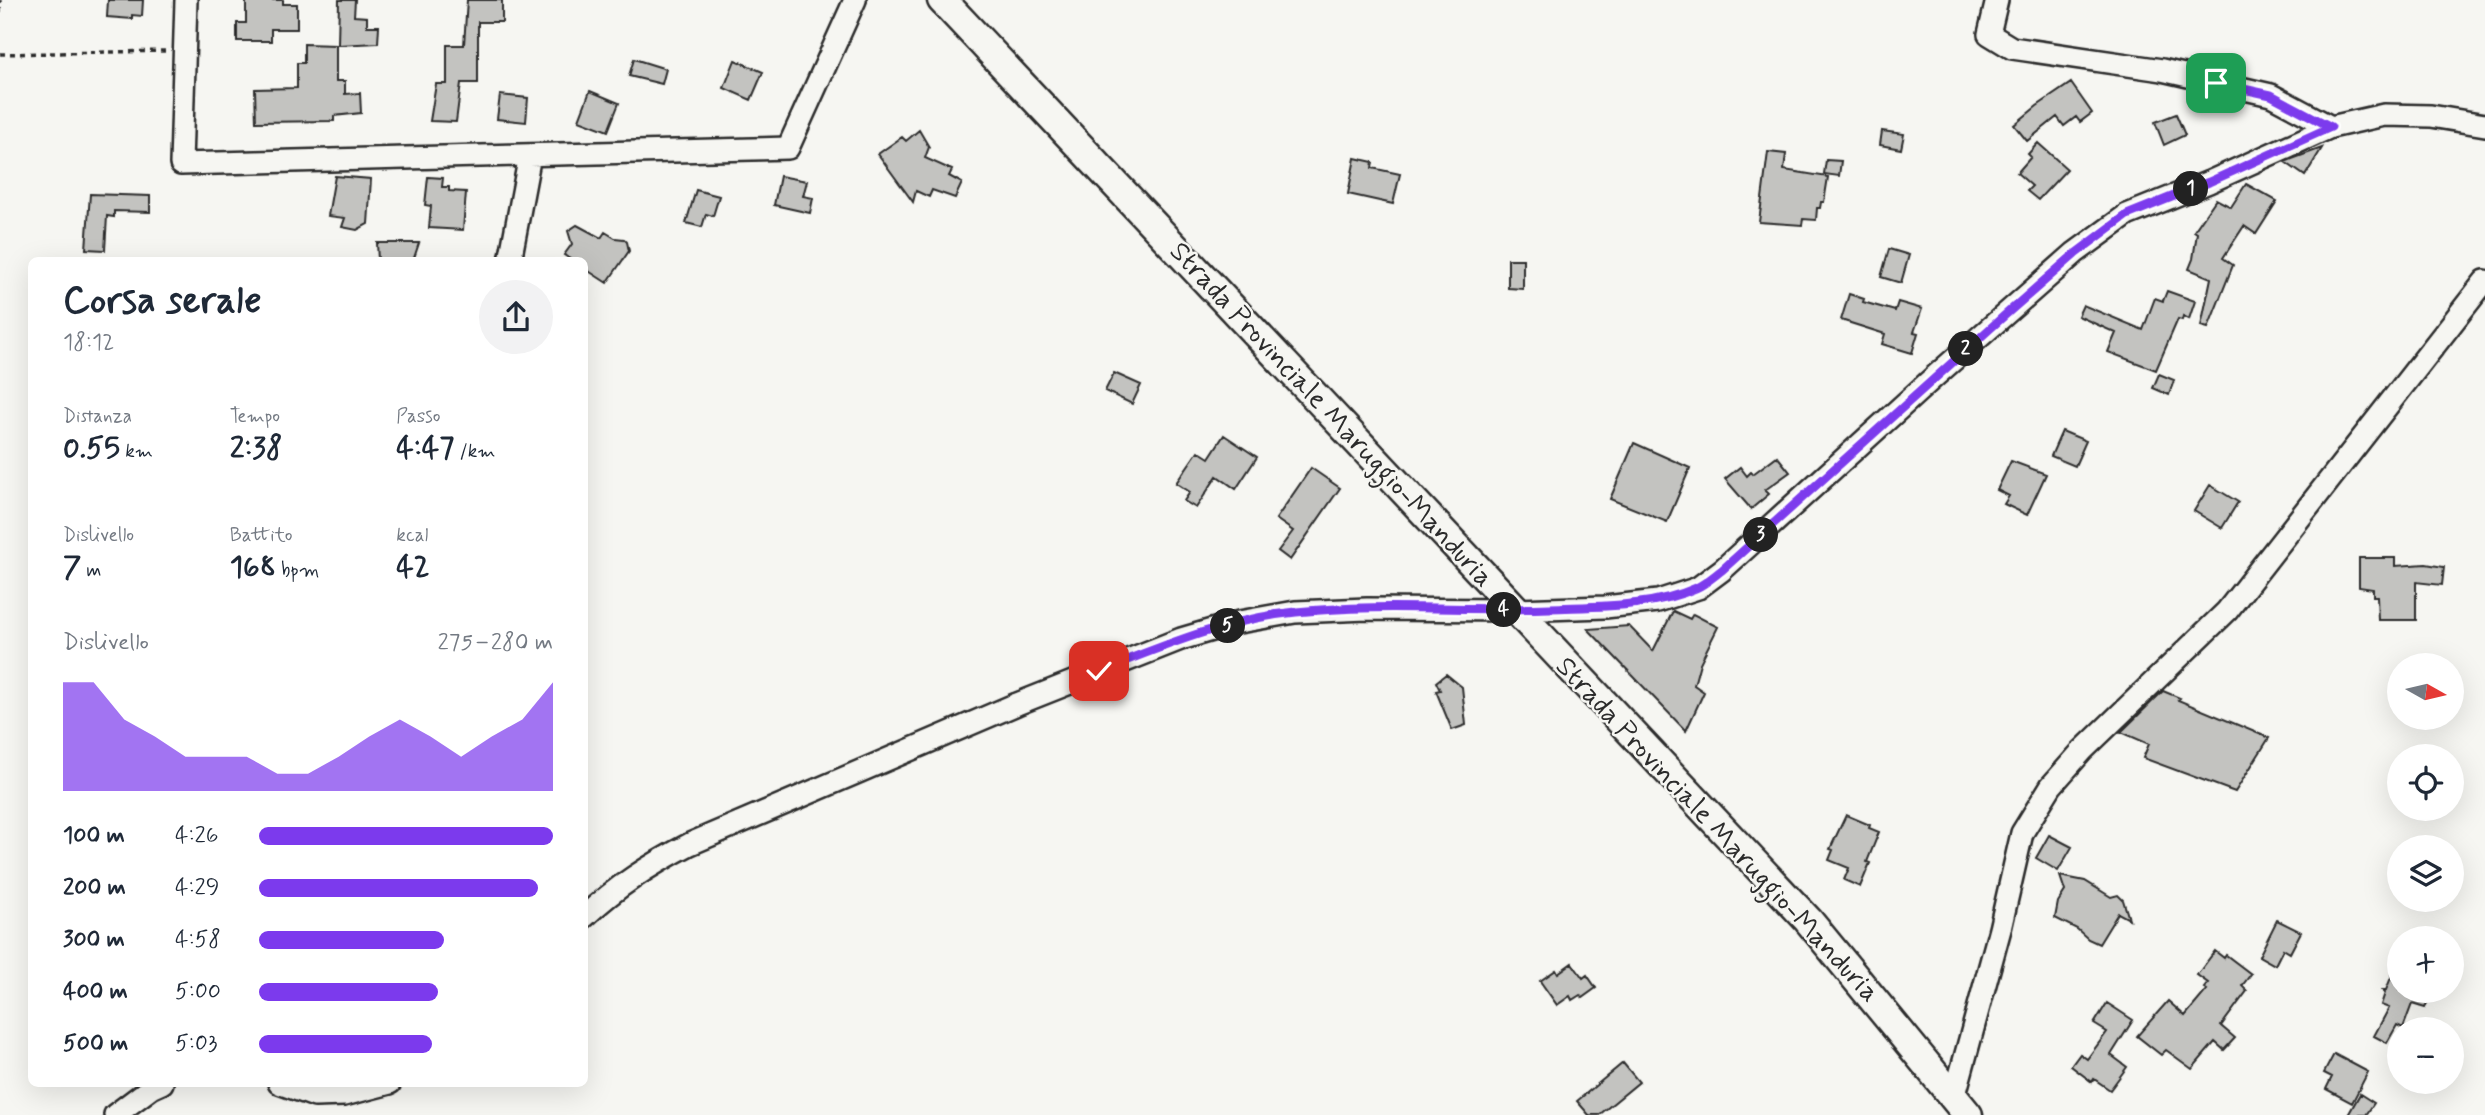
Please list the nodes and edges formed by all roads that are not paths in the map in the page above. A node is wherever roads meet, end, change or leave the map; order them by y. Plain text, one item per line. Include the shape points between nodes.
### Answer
1 (186, 0) edge
2 (855, 0) edge
3 (942, 0) edge
4 (1997, 0) edge
5 (2485, 125) edge
6 (2331, 127) junction
7 (530, 155) junction
8 (511, 257) edge
9 (2485, 281) edge
10 (1514, 610) junction
11 (588, 913) edge
12 (153, 1087) edge
13 (290, 1087) edge
14 (375, 1087) edge
15 (1961, 1107) edge
16 (115, 1115) edge

1 - 7 street via 181,164
2 - 7 street via 788,148
3 - 10 main road, Strada Provinciale Maruggio-Manduria
4 - 6 street via 1989,34 2012,48 2162,70 2271,95
5 - 6 street via 2431,116 2384,115
6 - 10 street via 2127,215 2065,262 1698,587 1658,601
7 - 8 street
9 - 15 street via 2227,611 2051,786 2022,833
10 - 11 street via 1295,612 1181,639 1004,709 690,844 647,866
10 - 15 main road, Strada Provinciale Maruggio-Manduria via 1808,920
12 - 16 street
13 - 14 street via 315,1096

